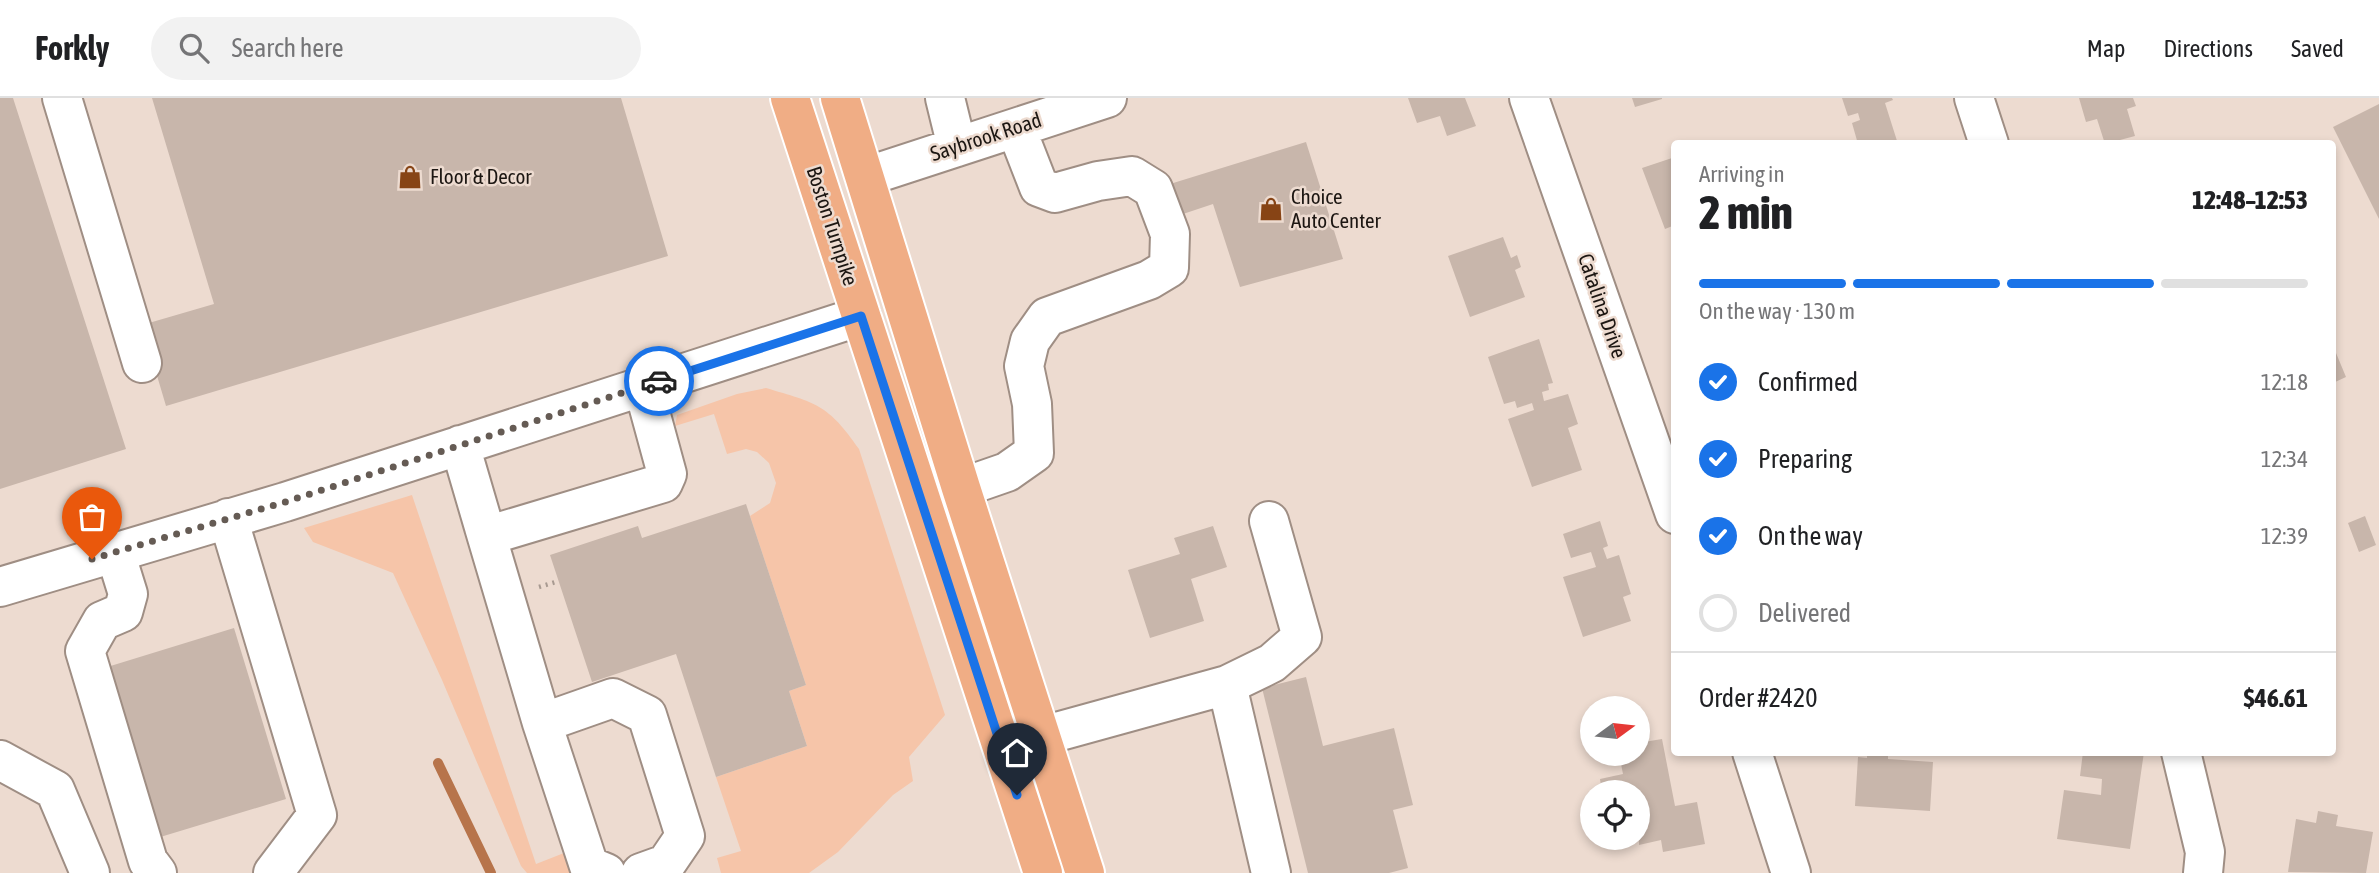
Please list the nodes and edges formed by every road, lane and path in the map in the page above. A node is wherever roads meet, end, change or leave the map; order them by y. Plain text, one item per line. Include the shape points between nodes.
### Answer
1 (62, 98) edge
2 (790, 98) edge
3 (840, 98) edge
4 (945, 98) edge
5 (1107, 98) edge
6 (1529, 98) edge
7 (1974, 98) edge
8 (1016, 128) junction
9 (1988, 140) edge
10 (957, 147) junction
11 (865, 177) junction
12 (861, 316) junction
13 (142, 363) dead end
14 (643, 386) junction
15 (460, 445) junction
16 (961, 488) junction
17 (1671, 503) edge
18 (228, 518) junction
19 (1269, 521) dead end
20 (484, 527) junction
21 (115, 552) junction
22 (0, 587) edge
23 (1227, 685) junction
24 (542, 723) junction
25 (1042, 736) junction
26 (1753, 756) edge
27 (2182, 756) edge
28 (0, 760) edge
29 (90, 873) edge
30 (157, 873) edge
31 (273, 873) edge
32 (606, 873) edge
33 (641, 873) edge
34 (1043, 873) edge
35 (1085, 873) edge
36 (1271, 873) edge
37 (1791, 873) edge
38 (2203, 873) edge

1 - 13 street
2 - 12 highway, Boston Turnpike
3 - 11 highway
4 - 10 street
5 - 8 street, Saybrook Road
6 - 17 street, Catalina Drive
7 - 9 street
8 - 10 street, Saybrook Road
8 - 16 street via 1039,187 1055,193 1132,176 1153,189 1170,234 1170,268 1047,317 1030,341 1024,366 1032,404 1034,453 1007,472
10 - 11 street, Saybrook Road
11 - 16 highway
12 - 14 street
12 - 34 highway, Boston Turnpike
14 - 15 street
14 - 20 street via 667,474 663,483 493,534
15 - 18 street
15 - 20 street
16 - 25 highway
18 - 21 street
18 - 31 street via 317,815
19 - 23 street via 1302,638 1272,663
20 - 24 street
21 - 22 street
21 - 30 street via 128,594 123,612 102,621 85,651 148,860
23 - 25 street
23 - 36 street
24 - 32 street via 589,866
24 - 33 street via 613,698 647,715 685,836 666,864
25 - 35 highway
26 - 37 street
27 - 38 street via 2204,852
28 - 29 street via 55,790

